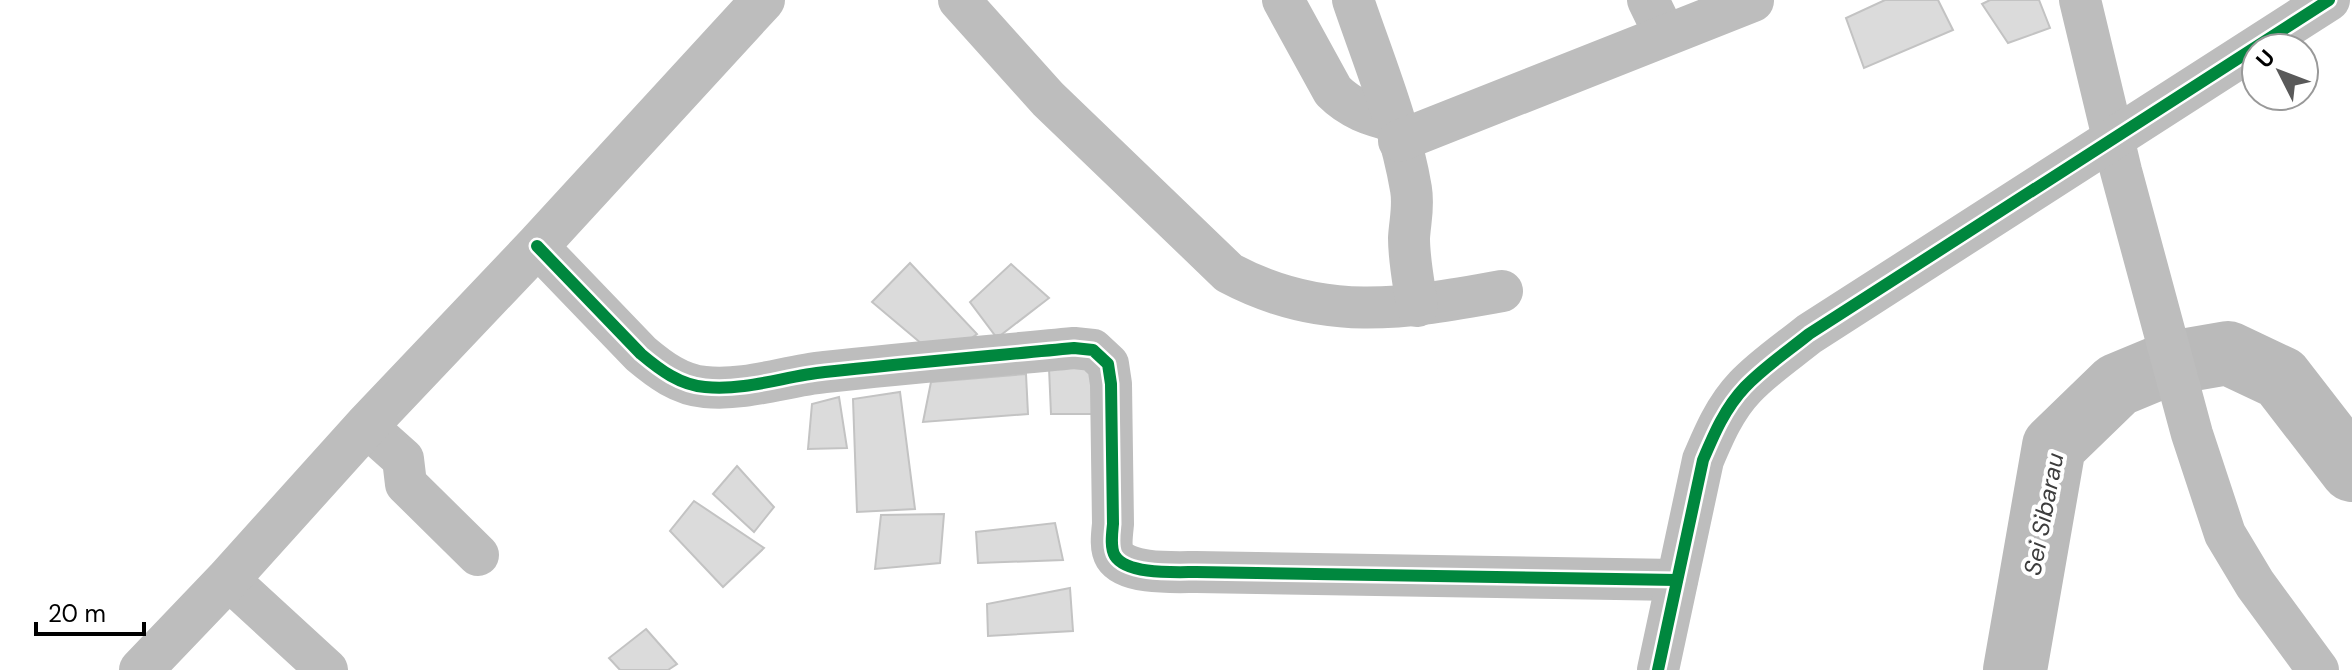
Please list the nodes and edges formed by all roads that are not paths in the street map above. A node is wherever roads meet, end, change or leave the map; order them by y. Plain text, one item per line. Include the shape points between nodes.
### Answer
1 (763, 0) edge
2 (959, 0) edge
3 (1283, 0) edge
4 (1353, 0) edge
5 (2329, 0) edge
6 (1753, 1) edge
7 (2082, 1) edge
8 (1657, 17) edge
9 (1397, 131) junction
10 (2117, 154) junction
11 (537, 246) junction
12 (1502, 291) dead end
13 (1417, 306) junction
14 (366, 426) junction
15 (478, 555) dead end
16 (228, 579) junction
17 (1677, 580) junction
18 (150, 667) edge
19 (327, 670) edge
20 (1658, 670) edge
21 (2318, 670) edge

1 - 11 main road
2 - 13 street via 1048,99 1229,273 1323,305
3 - 9 street via 1333,91
4 - 9 street
5 - 10 street
6 - 8 street
7 - 10 street
8 - 9 street
9 - 13 street via 1411,190 1409,237
10 - 17 street via 1809,334 1745,387 1703,460
10 - 21 street via 2192,434 2225,534
11 - 14 main road
11 - 17 street via 641,354 686,384 742,387 881,366 1093,350 1108,364 1112,539 1114,555 1126,565 1196,572
12 - 13 street
14 - 15 street via 403,459 406,484
14 - 16 main road
16 - 18 main road
16 - 19 street
17 - 20 street

